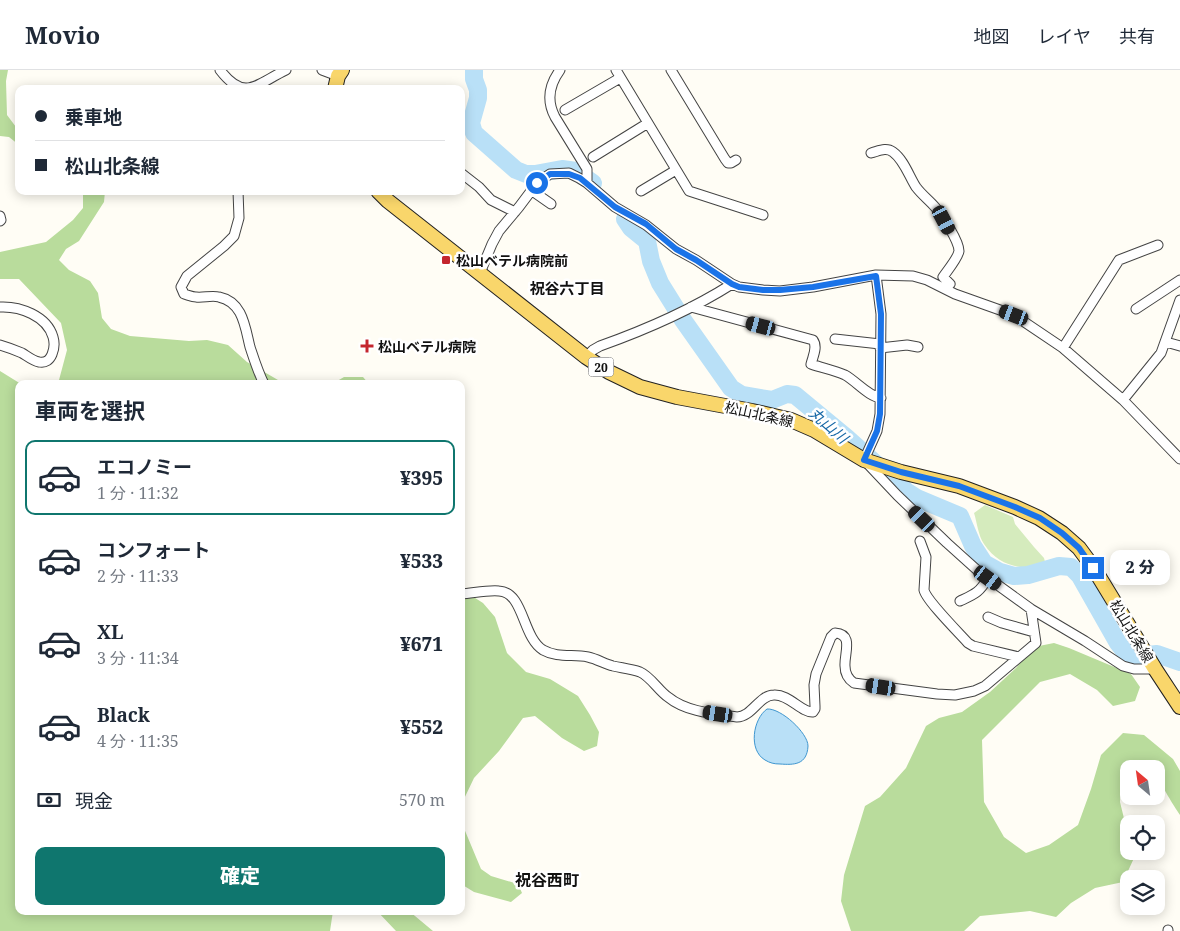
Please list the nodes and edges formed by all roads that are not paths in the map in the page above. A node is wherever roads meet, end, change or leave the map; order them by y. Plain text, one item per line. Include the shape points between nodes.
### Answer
1 (220, 70) edge
2 (286, 70) edge
3 (322, 70) edge
4 (560, 70) edge
5 (671, 70) edge
6 (618, 74) edge
7 (338, 78) edge
8 (237, 85) edge
9 (259, 85) edge
10 (565, 110) dead end
11 (648, 123) junction
12 (872, 153) dead end
13 (592, 157) dead end
14 (736, 160) dead end
15 (676, 170) junction
16 (465, 176) edge
17 (587, 183) junction
18 (531, 190) junction
19 (641, 191) dead end
20 (238, 195) edge
21 (382, 195) edge
22 (550, 204) dead end
23 (515, 212) junction
24 (763, 215) dead end
25 (0, 216) edge
26 (0, 221) edge
27 (1158, 245) dead end
28 (480, 273) junction
29 (876, 276) junction
30 (1180, 280) edge
31 (732, 284) junction
32 (946, 289) junction
33 (1180, 300) edge
34 (0, 306) edge
35 (691, 307) junction
36 (1136, 309) dead end
37 (835, 339) dead end
38 (1166, 342) junction
39 (0, 345) edge
40 (880, 346) junction
41 (1180, 346) edge
42 (918, 347) dead end
43 (1063, 348) junction
44 (586, 357) junction
45 (262, 380) edge
46 (881, 398) junction
47 (1123, 400) junction
48 (1180, 459) edge
49 (864, 460) junction
50 (920, 541) dead end
51 (988, 578) junction
52 (465, 594) edge
53 (960, 601) dead end
54 (1031, 609) junction
55 (988, 617) dead end
56 (1034, 632) junction
57 (1019, 657) junction
58 (1155, 669) junction
59 (1180, 707) edge

1 - 8 street via 229,82
2 - 9 street
3 - 7 street
4 - 17 street via 551,86 549,103 587,169
5 - 14 street via 725,160 731,163
6 - 10 street
6 - 11 street
11 - 13 street
11 - 15 street
12 - 32 street via 885,149 899,157 912,181 935,206 957,243 957,256 943,277 950,284
15 - 19 street
15 - 24 street via 689,191
16 - 23 street via 492,200
17 - 18 street via 569,174 550,174
17 - 31 street via 615,207 646,224 676,249
18 - 22 street
18 - 23 street
20 - 45 street via 239,218 234,236 187,276 181,287 184,294 218,297 235,305 245,322 250,348
21 - 28 main road, 松山北条線 / 20
23 - 28 street via 499,231
25 - 26 street
27 - 43 street via 1119,260
28 - 44 main road, 松山北条線 / 20
29 - 31 street via 780,290 749,289
29 - 32 street via 913,276
29 - 40 street via 881,314
30 - 36 street
31 - 35 street
32 - 43 street via 1014,315
33 - 38 street
34 - 39 street via 21,308 41,320 53,337 54,347 52,356 46,362 39,362
35 - 44 street via 600,346
35 - 46 street via 813,340 816,345 811,364 846,376 873,397
37 - 40 street
38 - 41 street
38 - 47 street via 1155,362
40 - 42 street
40 - 46 street
43 - 47 street
44 - 49 main road, 松山北条線 / 20 via 640,387 791,420
46 - 49 street via 877,431
47 - 48 street
49 - 51 street via 947,543
49 - 58 main road, 松山北条線 / 20 via 959,486 1040,518 1062,533 1079,548 1093,568
50 - 57 street via 926,557 925,594 939,611 968,644
51 - 53 street via 978,592
51 - 54 street
52 - 57 street via 500,591 512,596 527,629 542,649 642,673 669,698 687,707 737,717 773,694 813,712 816,706 816,674 835,633 845,637 848,644 845,666 849,679 854,683 894,689 955,695 974,691 985,686
54 - 56 street
54 - 58 street via 1123,666
55 - 56 street
56 - 57 street via 1036,643
58 - 59 main road, 松山北条線 / 20

